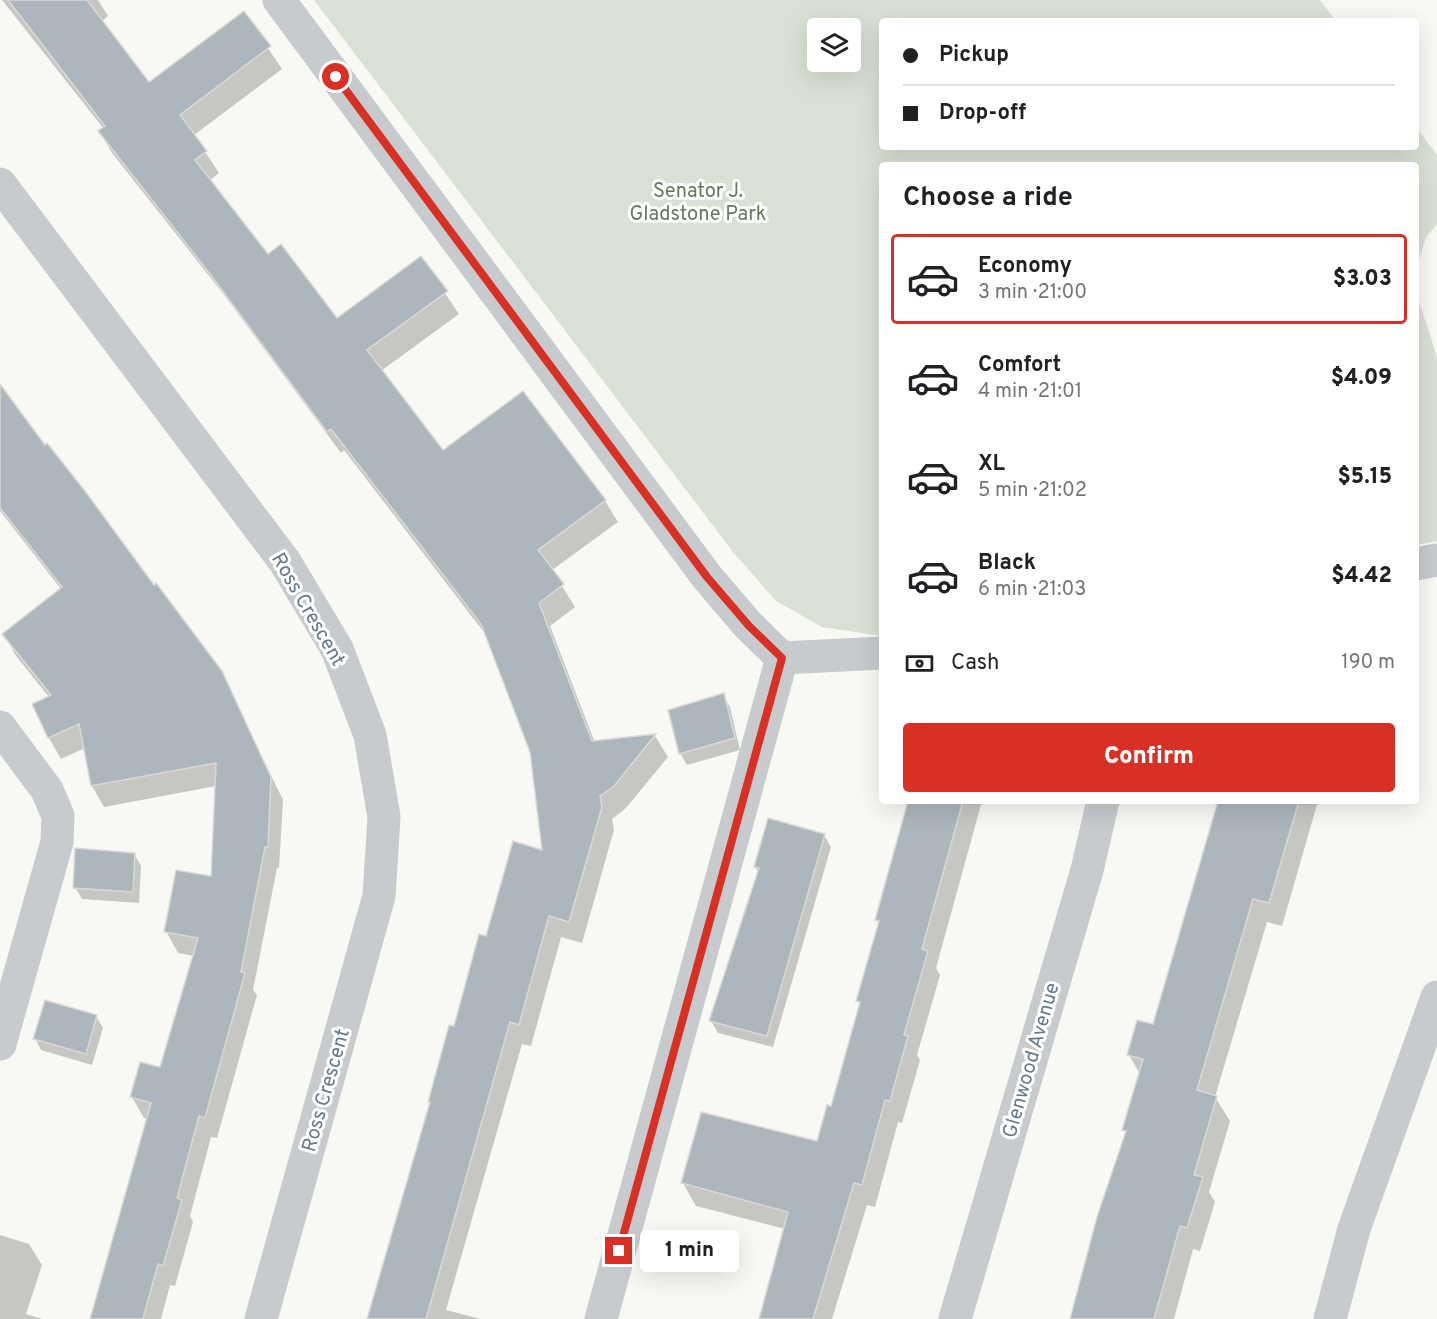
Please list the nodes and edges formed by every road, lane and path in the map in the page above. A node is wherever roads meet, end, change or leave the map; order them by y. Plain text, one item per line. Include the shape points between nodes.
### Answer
1 (279, 0) edge
2 (0, 184) edge
3 (1437, 560) edge
4 (1419, 563) edge
5 (879, 653) edge
6 (782, 658) junction
7 (0, 727) edge
8 (1102, 804) edge
9 (1437, 997) edge
10 (0, 1044) edge
11 (261, 1319) edge
12 (601, 1319) edge
13 (956, 1319) edge
14 (1330, 1319) edge

1 - 6 street via 707,577
2 - 11 street, Ross Crescent via 285,562 337,649 370,735 384,817 379,896
3 - 4 street
5 - 6 street
6 - 12 street
7 - 10 street via 47,790 58,816 57,842
8 - 13 street, Glenwood Avenue via 1087,870
9 - 14 street via 1354,1229

